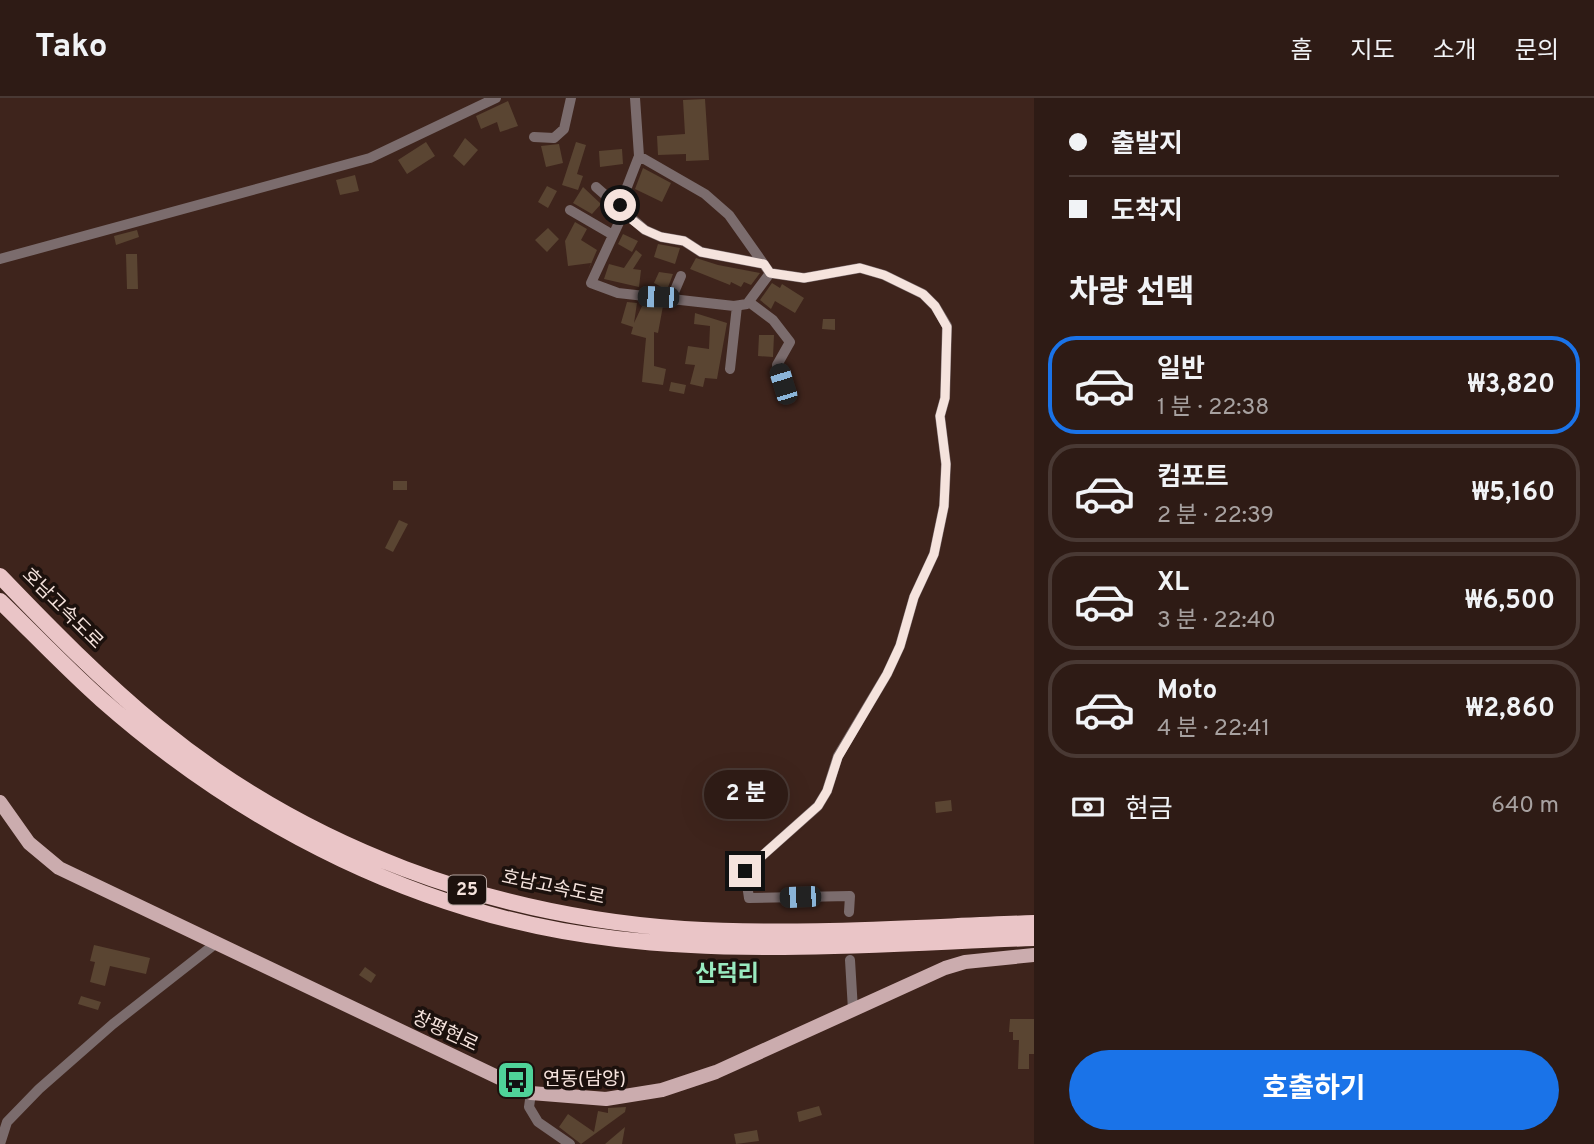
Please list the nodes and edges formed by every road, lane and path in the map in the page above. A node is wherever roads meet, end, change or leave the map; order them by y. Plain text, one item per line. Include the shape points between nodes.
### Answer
1 (496, 98) edge
2 (571, 98) edge
3 (635, 98) edge
4 (534, 137) dead end
5 (639, 156) junction
6 (596, 187) dead end
7 (570, 210) dead end
8 (621, 211) junction
9 (613, 235) junction
10 (0, 259) edge
11 (767, 268) junction
12 (681, 276) dead end
13 (672, 297) junction
14 (749, 302) junction
15 (737, 306) junction
16 (730, 369) dead end
17 (783, 384) dead end
18 (0, 576) edge
19 (0, 600) edge
20 (0, 802) edge
21 (849, 912) dead end
22 (1034, 923) edge
23 (1034, 938) edge
24 (215, 944) junction
25 (1034, 955) edge
26 (850, 960) dead end
27 (853, 1010) junction
28 (531, 1093) junction
29 (0, 1144) edge
30 (570, 1144) edge

1 - 10 street via 370,158
2 - 4 street via 564,129 554,138
3 - 5 street
5 - 8 street
5 - 11 street via 705,194 729,215
6 - 8 street
7 - 9 street
8 - 9 street
8 - 11 street via 661,237
9 - 13 street via 591,283 618,293
11 - 14 street
11 - 21 street via 804,278 860,268 884,275 923,294 947,327 945,398 940,416 944,506 934,554 914,597 900,646 838,757 818,806 745,871 749,898 850,896
12 - 13 street
13 - 15 street
14 - 15 street
14 - 17 street via 773,320 790,342 777,365
15 - 16 street
18 - 22 highway, 호남고속도로 / 25 via 102,678 216,770 333,839 438,882 541,910 685,929
19 - 23 highway, 호남고속도로 / 25 via 103,701 209,783 268,821 385,880 539,927 615,939 751,947
20 - 24 main road, 창평현로 via 29,843 59,868
24 - 28 main road, 창평현로
24 - 29 street via 39,1089 7,1122
25 - 27 main road, 창평현로 via 965,962
26 - 27 street
27 - 28 main road, 창평현로 via 716,1072 662,1090 606,1099
28 - 30 street via 528,1107 538,1122

